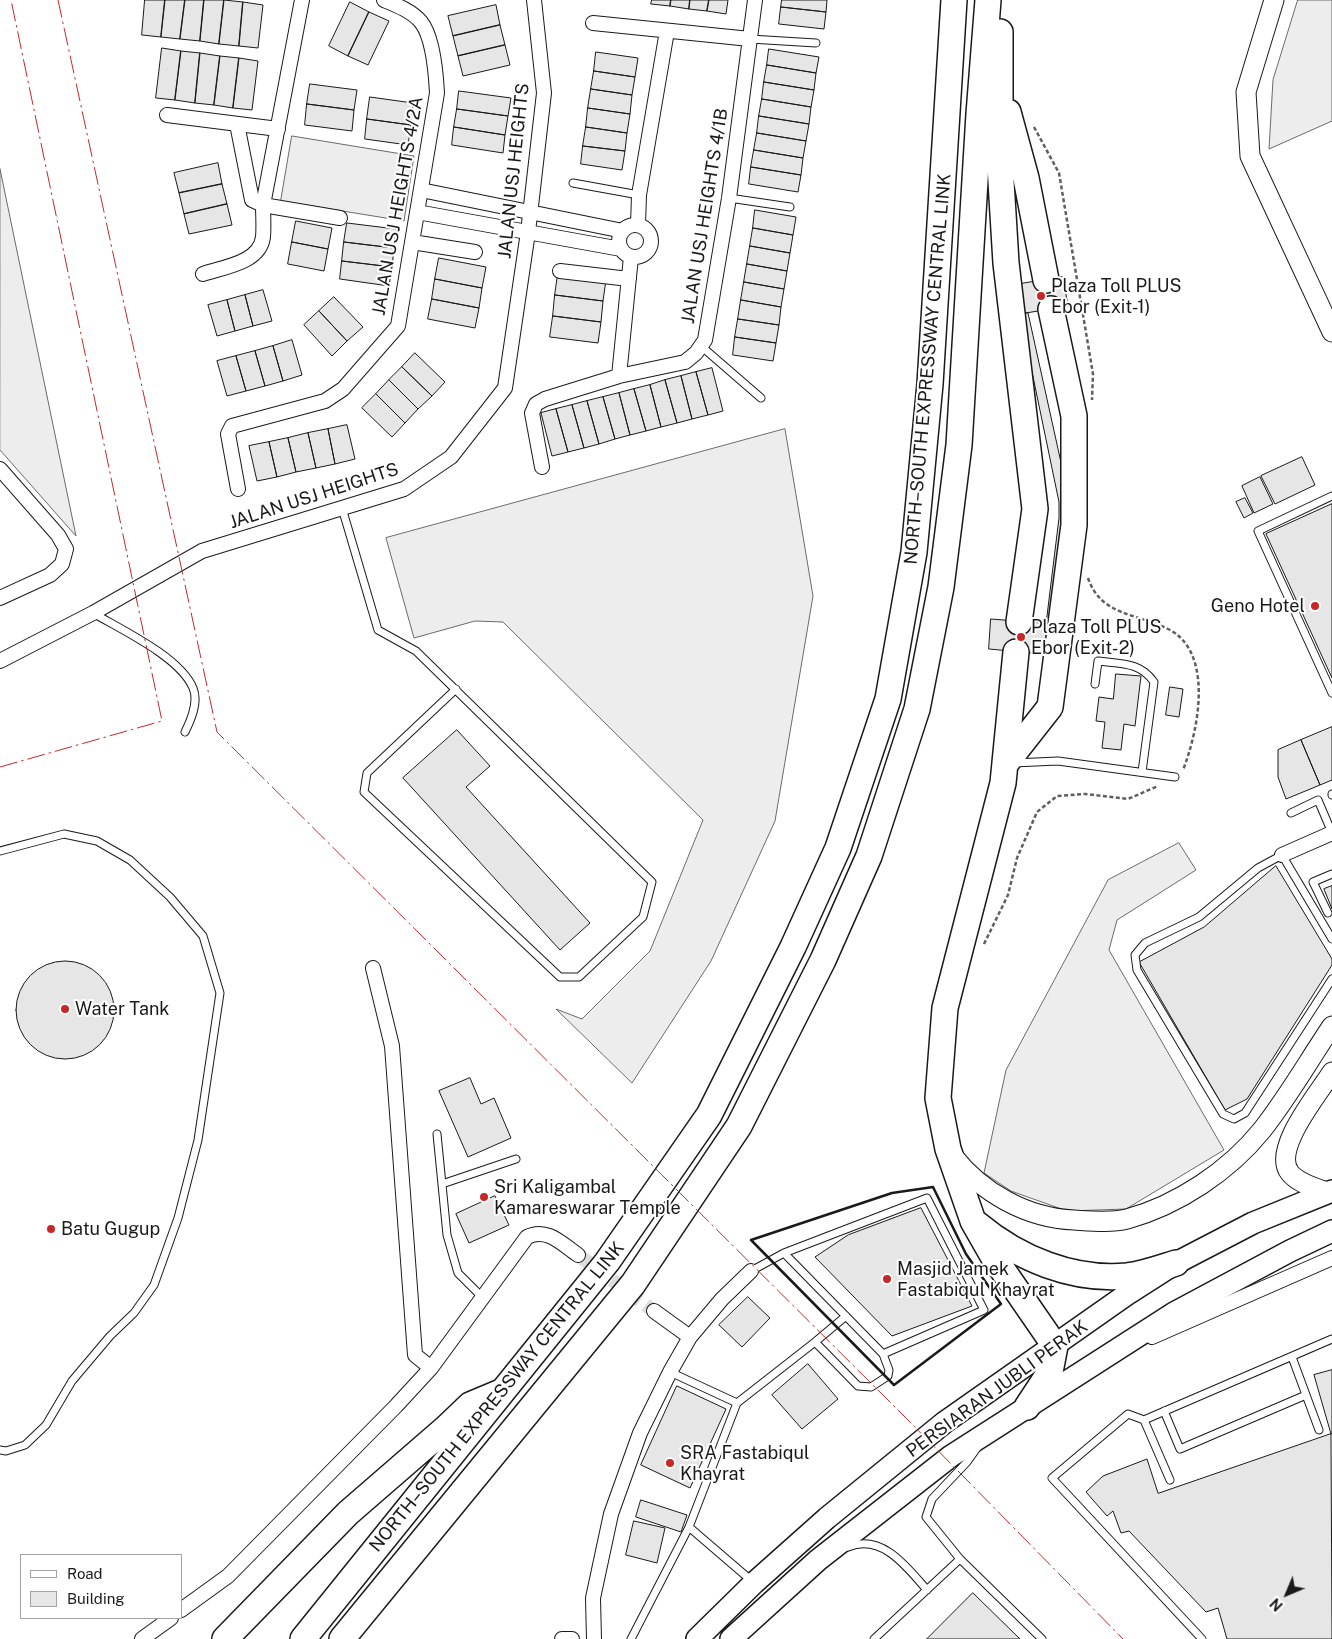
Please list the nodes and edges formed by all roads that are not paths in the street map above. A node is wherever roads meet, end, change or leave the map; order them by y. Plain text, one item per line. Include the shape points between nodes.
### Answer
1 (302, 0) edge
2 (384, 0) edge
3 (534, 0) edge
4 (755, 0) edge
5 (954, 0) edge
6 (988, 0) edge
7 (1000, 0) edge
8 (1274, 0) edge
9 (593, 23) dead end
10 (666, 31) junction
11 (750, 39) junction
12 (816, 43) dead end
13 (1001, 86) junction
14 (167, 115) dead end
15 (238, 124) junction
16 (278, 129) junction
17 (573, 183) dead end
18 (421, 190) junction
19 (639, 195) junction
20 (729, 198) junction
21 (263, 205) junction
22 (790, 207) dead end
23 (417, 212) junction
24 (530, 212) junction
25 (340, 218) dead end
26 (638, 225) junction
27 (623, 231) junction
28 (528, 232) junction
29 (412, 242) junction
30 (475, 252) dead end
31 (626, 253) junction
32 (560, 271) dead end
33 (203, 274) dead end
34 (629, 279) junction
35 (1046, 280) dead end
36 (1051, 309) dead end
37 (1332, 332) edge
38 (701, 346) junction
39 (618, 376) junction
40 (761, 398) dead end
41 (542, 467) dead end
42 (0, 469) edge
43 (238, 490) dead end
44 (1332, 496) edge
45 (342, 508) junction
46 (0, 598) edge
47 (92, 613) junction
48 (1019, 622) dead end
49 (1016, 652) dead end
50 (0, 661) edge
51 (1095, 684) dead end
52 (456, 689) junction
53 (1332, 693) edge
54 (186, 732) dead end
55 (1006, 763) junction
56 (1142, 772) junction
57 (1174, 776) dead end
58 (1291, 813) dead end
59 (1332, 833) edge
60 (0, 851) edge
61 (1282, 855) junction
62 (1332, 874) edge
63 (1328, 913) dead end
64 (1332, 939) edge
65 (373, 968) dead end
66 (1332, 979) edge
67 (1332, 1026) edge
68 (1332, 1072) edge
69 (437, 1134) dead end
70 (948, 1149) junction
71 (516, 1159) dead end
72 (442, 1184) junction
73 (1330, 1192) edge
74 (973, 1221) junction
75 (1332, 1231) edge
76 (784, 1253) junction
77 (578, 1255) tunnel mouth
78 (1332, 1258) edge
79 (1176, 1263) junction
80 (1315, 1265) junction
81 (1332, 1265) edge
82 (751, 1271) joint
83 (483, 1298) junction
84 (654, 1311) tunnel mouth
85 (846, 1316) junction
86 (690, 1337) junction
87 (1332, 1339) edge
88 (815, 1342) junction
89 (1055, 1346) junction
90 (883, 1354) junction
91 (1108, 1356) junction
92 (1292, 1358) junction
93 (430, 1368) junction
94 (670, 1372) junction
95 (505, 1390) junction
96 (1306, 1395) junction
97 (737, 1403) junction
98 (1027, 1407) junction
99 (1164, 1412) junction
100 (1144, 1420) junction
101 (1319, 1430) dead end
102 (986, 1434) junction
103 (0, 1450) edge
104 (1170, 1480) dead end
105 (689, 1527) junction
106 (960, 1559) junction
107 (818, 1560) junction
108 (754, 1583) junction
109 (927, 1590) junction
110 (182, 1609) edge
111 (170, 1619) edge
112 (741, 1636) edge
113 (142, 1639) edge
114 (225, 1639) edge
115 (303, 1639) edge
116 (342, 1639) edge
117 (562, 1639) edge
118 (572, 1639) edge
119 (594, 1639) edge
120 (631, 1639) edge
121 (697, 1639) edge
122 (874, 1639) edge
123 (1042, 1639) edge
124 (1202, 1639) edge

1 - 16 street
2 - 18 street, JALAN USJ HEIGHTS 4/2A via 420,21 426,31 436,73 437,93
3 - 24 street, JALAN USJ HEIGHTS via 544,93
4 - 11 street, JALAN USJ HEIGHTS 4/1B
5 - 95 highway, NORTH–SOUTH EXPRESSWAY CENTRAL LINK via 930,384 916,532 888,699 838,848 793,947 709,1115 607,1262
6 - 116 highway, NORTH–SOUTH EXPRESSWAY CENTRAL LINK via 959,445 941,587 917,709 868,856 824,960 739,1126 633,1284
7 - 13 highway
8 - 37 street via 1246,92 1250,156
9 - 10 street
10 - 11 street
10 - 19 street
11 - 12 lane
11 - 20 street, JALAN USJ HEIGHTS 4/1B
13 - 35 highway via 1026,178
13 - 48 highway via 1000,164 1006,264 1035,509
14 - 15 street
15 - 16 street
15 - 21 street via 250,195 252,200
16 - 21 street
17 - 19 lane
18 - 23 street, JALAN USJ HEIGHTS 4/2A
18 - 24 street
19 - 26 street
20 - 22 lane
20 - 38 street, JALAN USJ HEIGHTS 4/1B via 708,325
21 - 25 street
21 - 33 street via 263,238 257,250 247,259
23 - 28 street
23 - 29 street, JALAN USJ HEIGHTS 4/2A
24 - 27 street
24 - 28 street, JALAN USJ HEIGHTS
26 - 27 street
26 - 31 street via 647,230 652,245 646,254
27 - 31 street via 619,240
28 - 31 street
28 - 45 street, JALAN USJ HEIGHTS via 505,388 451,457 404,489
29 - 30 street
29 - 43 street, JALAN USJ HEIGHTS 4/2A via 398,326 343,389 325,401 232,426 228,434
31 - 34 street
32 - 34 street
34 - 39 street
36 - 55 highway via 1074,416 1074,525 1050,707
38 - 39 street, JALAN USJ HEIGHTS 4/1B via 685,362
38 - 40 lane
39 - 41 street, JALAN USJ HEIGHTS 4/1B via 536,404 532,413
42 - 46 street via 58,535 66,549 62,564 50,575
44 - 53 lane via 1258,531
45 - 47 street, JALAN USJ HEIGHTS via 202,551
45 - 52 lane via 378,630 416,651
47 - 50 street, JALAN USJ HEIGHTS
47 - 54 lane via 175,663 194,689 194,714
49 - 55 highway
51 - 56 lane via 1098,661 1137,666 1154,682
52 - 52 lane via 652,882 643,917 579,977 560,977 364,792 367,773
55 - 56 lane via 1058,761
55 - 70 highway via 945,1008 938,1098
56 - 57 lane
58 - 59 lane via 1318,800
59 - 61 street
60 - 103 lane via 64,834 97,841 130,860 170,898 203,936 220,993 198,1140 178,1218 154,1285 134,1313 72,1381 46,1425 25,1445
61 - 64 lane
61 - 66 lane via 1258,868 1199,917 1145,943 1135,955 1137,970 1223,1114 1234,1119 1245,1112
62 - 63 lane via 1313,882
65 - 93 street via 392,1046 416,1355
67 - 70 street via 1262,1130 1239,1154 1182,1197 1126,1219 1068,1220 1032,1213 1010,1203 974,1178
68 - 73 street via 1291,1136 1284,1162 1297,1179
69 - 72 lane
70 - 74 highway
71 - 72 lane
72 - 83 lane via 447,1235 458,1273
73 - 79 main road, PERSIARAN JUBLI PERAK via 1252,1223
74 - 79 highway via 1014,1249 1071,1274 1126,1276
74 - 89 highway
75 - 91 main road, PERSIARAN JUBLI PERAK via 1174,1314
76 - 82 lane
76 - 85 lane
76 - 90 lane via 927,1198 984,1310
77 - 83 street via 547,1234 527,1237
78 - 80 street
79 - 89 main road, PERSIARAN JUBLI PERAK
80 - 81 lane
80 - 91 street
82 - 86 street
83 - 93 street
84 - 86 street
85 - 88 lane
85 - 90 lane
86 - 94 street
87 - 92 lane
88 - 90 lane via 858,1386 871,1387 888,1376
88 - 97 lane
89 - 98 highway via 1050,1372
89 - 108 main road, PERSIARAN JUBLI PERAK via 945,1422 827,1518
91 - 98 main road, PERSIARAN JUBLI PERAK
92 - 96 lane
92 - 99 lane
93 - 110 street via 228,1576
94 - 97 lane
94 - 119 street via 640,1433 611,1514 593,1598
95 - 114 highway via 470,1405 348,1513
95 - 115 highway, NORTH–SOUTH EXPRESSWAY CENTRAL LINK
96 - 99 lane via 1180,1449
96 - 101 lane
97 - 105 lane
98 - 102 main road, PERSIARAN JUBLI PERAK
99 - 100 lane
100 - 104 lane
100 - 124 lane via 1128,1414 1052,1478
102 - 106 lane via 967,1462 932,1499 926,1517
102 - 107 main road, PERSIARAN JUBLI PERAK via 951,1456
105 - 108 lane
105 - 120 lane
106 - 109 lane
106 - 123 lane
107 - 109 lane via 854,1545 879,1546 898,1557
107 - 112 main road, PERSIARAN JUBLI PERAK
108 - 121 main road, PERSIARAN JUBLI PERAK
109 - 122 lane
111 - 113 street
117 - 118 street

